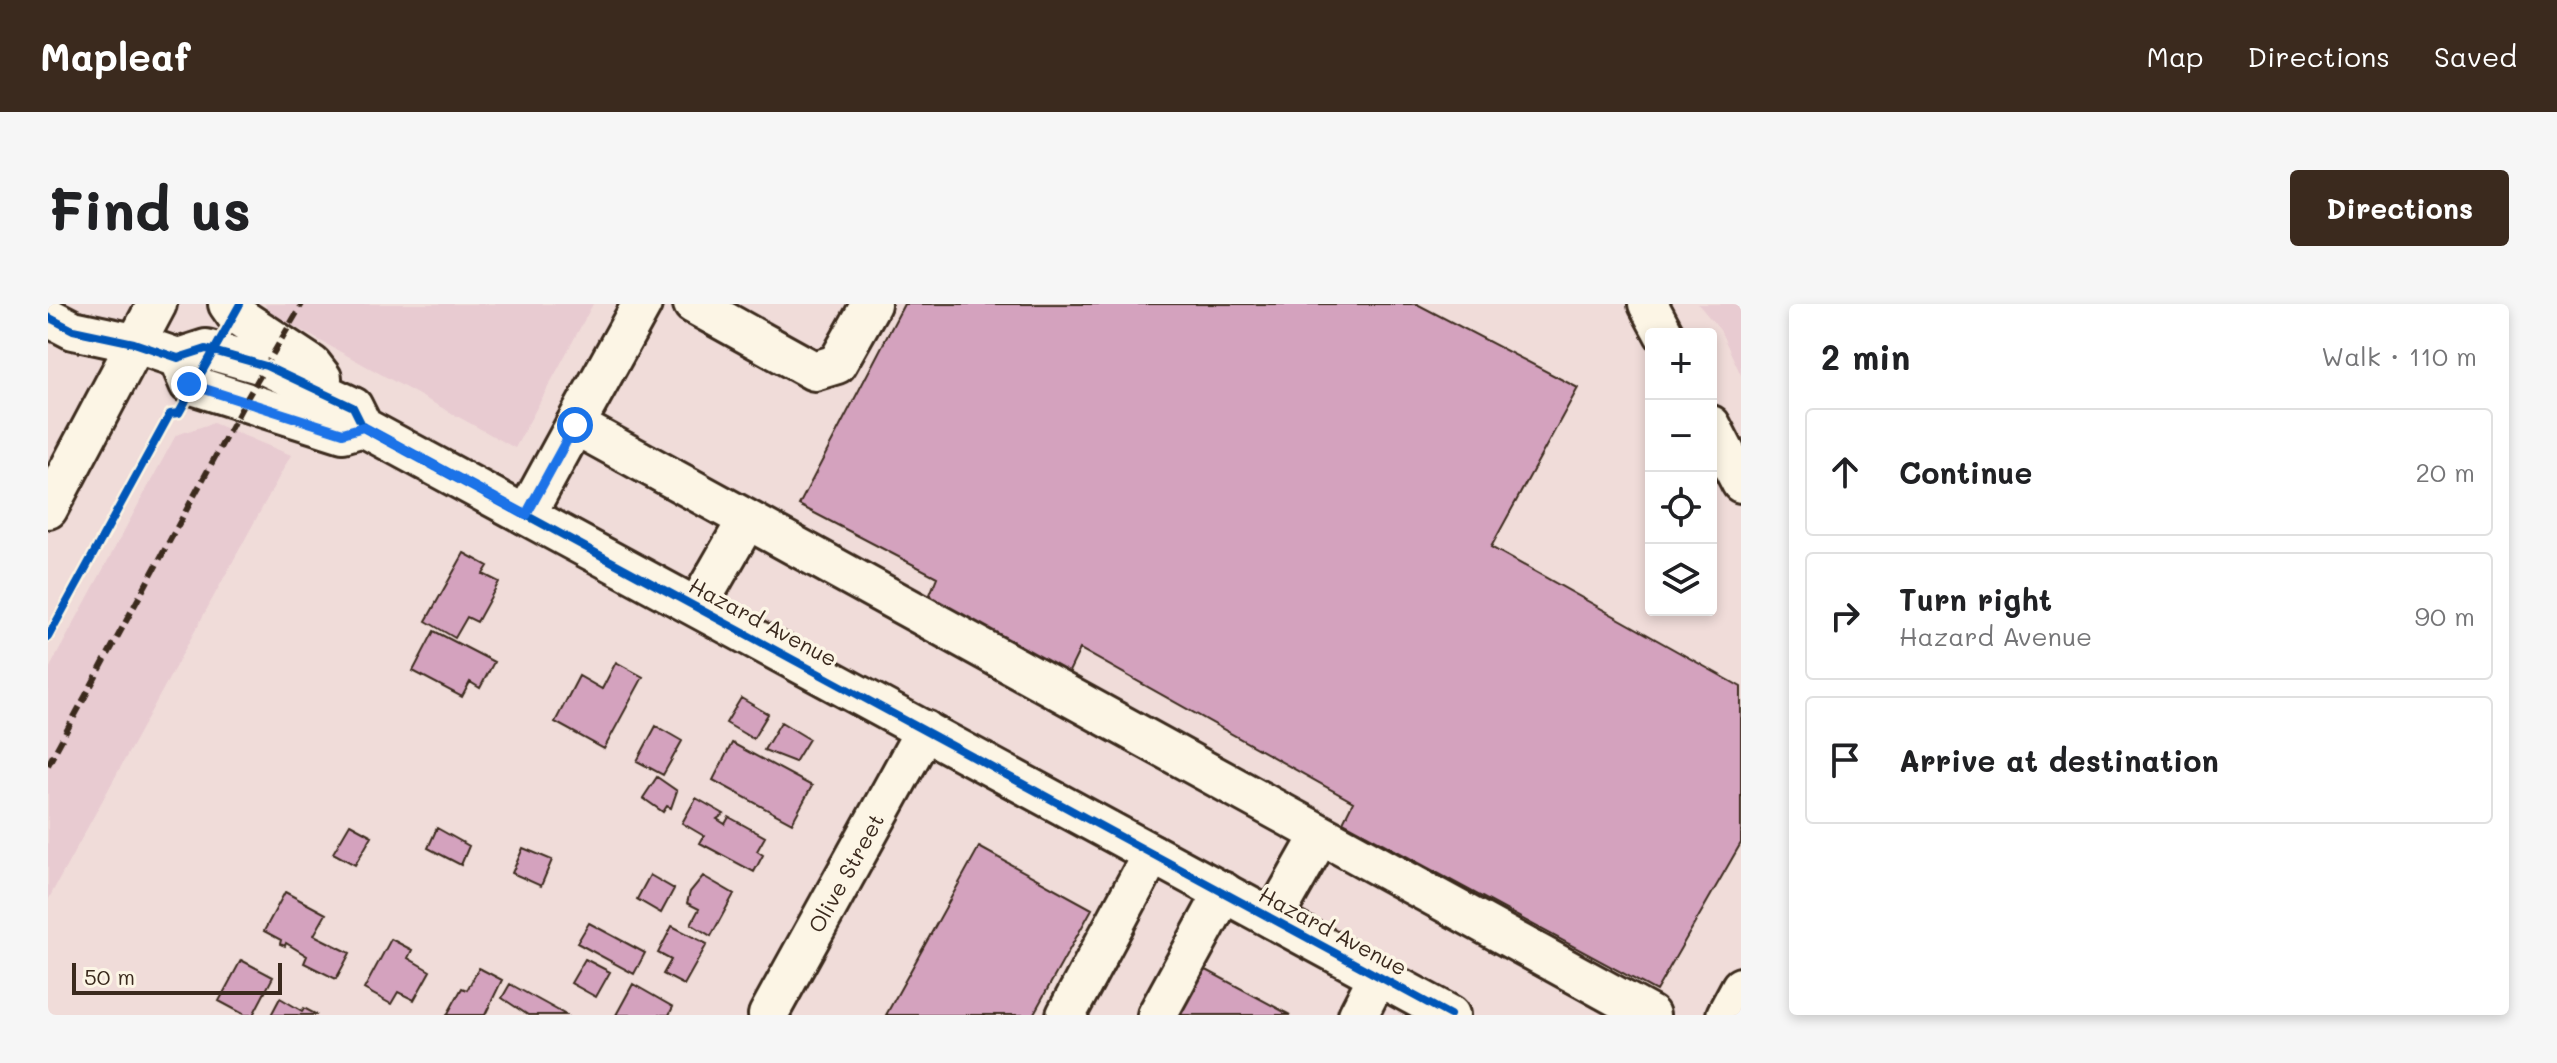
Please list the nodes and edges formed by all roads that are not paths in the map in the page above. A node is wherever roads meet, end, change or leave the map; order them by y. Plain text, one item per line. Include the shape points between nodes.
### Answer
1 (157, 304) edge
2 (228, 304) edge
3 (642, 304) edge
4 (693, 304) edge
5 (871, 304) edge
6 (1648, 304) edge
7 (48, 317) edge
8 (1661, 328) edge
9 (134, 343) junction
10 (178, 358) junction
11 (335, 397) junction
12 (575, 425) junction
13 (363, 427) junction
14 (1717, 437) edge
15 (1741, 483) edge
16 (48, 509) edge
17 (526, 515) junction
18 (747, 520) junction
19 (697, 607) junction
20 (925, 730) junction
21 (1320, 836) junction
22 (1152, 854) junction
23 (1224, 892) junction
24 (1273, 919) junction
25 (1378, 976) junction
26 (1741, 987) edge
27 (768, 1015) edge
28 (1066, 1015) edge
29 (1157, 1015) edge
30 (1358, 1015) edge
31 (1450, 1015) edge
32 (1650, 1015) edge
33 (1726, 1015) edge

1 - 9 street
2 - 11 street via 312,365
3 - 12 street
4 - 5 street via 814,371 837,364
6 - 8 street
7 - 9 street, Hazard Avenue via 73,330
9 - 10 street, Hazard Avenue
9 - 16 street
10 - 11 street, Hazard Avenue via 206,349 266,366
10 - 13 street, Hazard Avenue via 189,384 343,433
11 - 13 street, Hazard Avenue via 353,407
12 - 17 street
12 - 18 street
13 - 17 street, Hazard Avenue
14 - 15 street
17 - 19 street, Hazard Avenue
18 - 19 street
18 - 21 street
19 - 20 street, Hazard Avenue
20 - 22 street, Hazard Avenue
20 - 27 street, Olive Street
21 - 24 street
21 - 32 street
22 - 23 street, Hazard Avenue
22 - 28 street
23 - 24 street, Hazard Avenue
23 - 29 street
24 - 25 street, Hazard Avenue
25 - 30 street
25 - 31 street, Hazard Avenue
26 - 33 street

